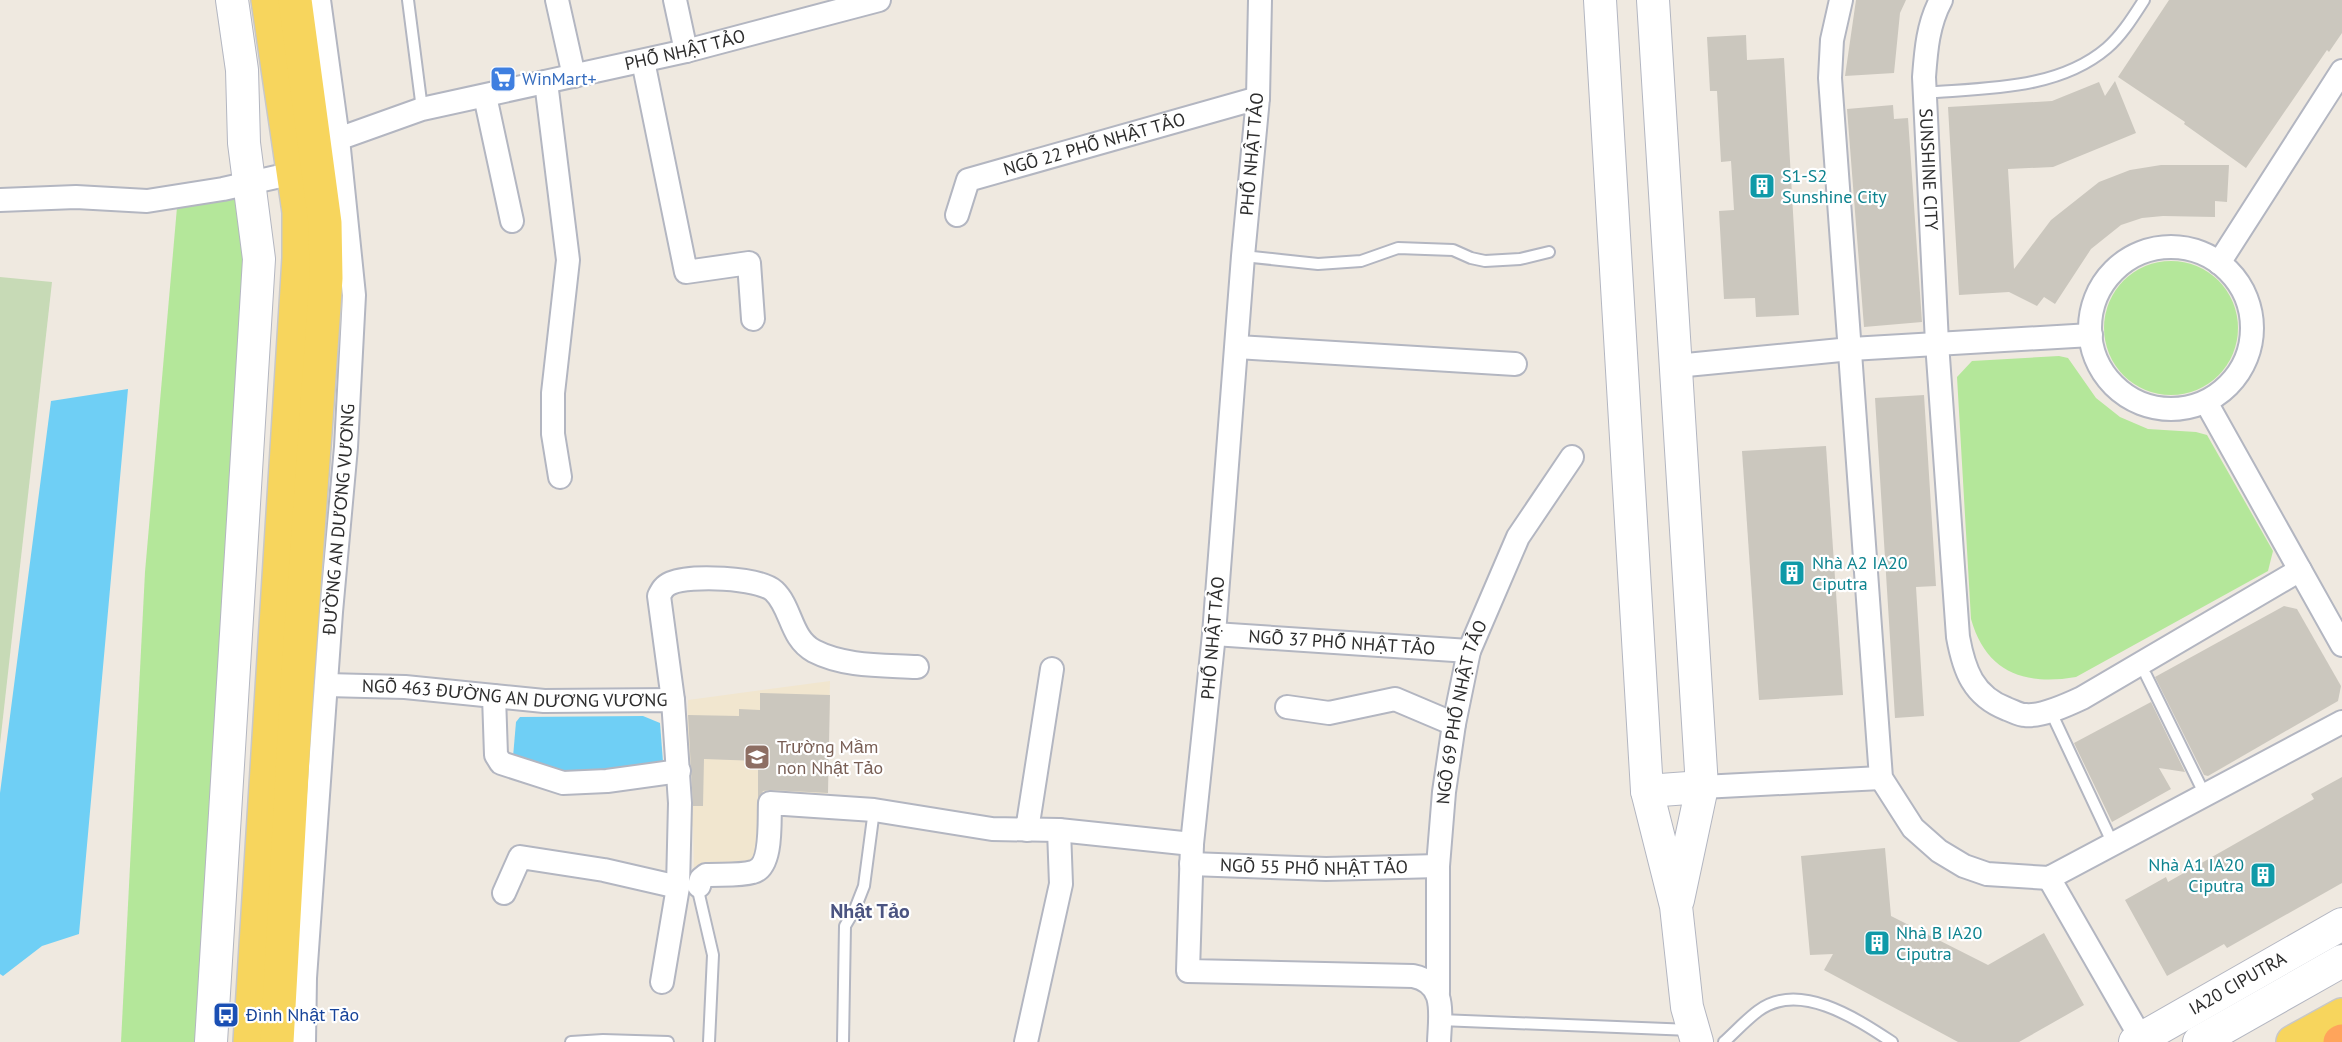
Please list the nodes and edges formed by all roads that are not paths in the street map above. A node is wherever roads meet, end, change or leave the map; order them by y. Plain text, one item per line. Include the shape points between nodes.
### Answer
1 (232, 0) edge
2 (268, 0) edge
3 (296, 0) edge
4 (319, 0) edge
5 (408, 0) edge
6 (557, 0) edge
7 (675, 0) edge
8 (879, 0) edge
9 (1260, 0) edge
10 (1600, 0) edge
11 (1653, 0) edge
12 (1841, 0) edge
13 (1941, 0) edge
14 (2144, 0) edge
15 (833, 5) edge
16 (686, 51) junction
17 (643, 61) junction
18 (2342, 70) edge
19 (574, 76) junction
20 (546, 82) junction
21 (1924, 93) junction
22 (485, 96) junction
23 (1258, 98) junction
24 (422, 109) junction
25 (327, 141) junction
26 (294, 173) junction
27 (249, 184) junction
28 (0, 200) edge
29 (957, 215) dead end
30 (512, 221) dead end
31 (1550, 252) dead end
32 (1244, 256) junction
33 (2219, 263) junction
34 (753, 318) dead end
35 (2091, 335) junction
36 (1937, 343) junction
37 (1237, 347) junction
38 (1851, 349) junction
39 (1515, 364) dead end
40 (1676, 366) junction
41 (2206, 402) junction
42 (1572, 457) dead end
43 (560, 477) dead end
44 (2300, 570) junction
45 (1214, 634) junction
46 (2342, 645) edge
47 (1469, 651) junction
48 (917, 667) dead end
49 (1052, 669) dead end
50 (2146, 675) dead end
51 (326, 685) junction
52 (494, 696) junction
53 (673, 700) junction
54 (1287, 707) dead end
55 (2050, 710) junction
56 (2342, 722) edge
57 (1455, 724) junction
58 (679, 771) junction
59 (1881, 778) junction
60 (1702, 788) junction
61 (1647, 791) junction
62 (2205, 795) junction
63 (874, 810) junction
64 (1027, 830) junction
65 (1059, 830) junction
66 (2113, 844) junction
67 (1192, 854) junction
68 (1438, 866) junction
69 (2049, 879) junction
70 (688, 887) junction
71 (504, 893) dead end
72 (1676, 906) junction
73 (2342, 924) edge
74 (2342, 961) edge
75 (662, 982) dead end
76 (1438, 992) junction
77 (2342, 1015) edge
78 (1439, 1020) junction
79 (1695, 1036) edge
80 (2138, 1040) edge
81 (211, 1042) edge
82 (250, 1042) edge
83 (276, 1042) edge
84 (304, 1042) edge
85 (571, 1042) edge
86 (668, 1042) edge
87 (709, 1042) edge
88 (843, 1042) edge
89 (1026, 1042) edge
90 (1439, 1042) edge
91 (1724, 1042) edge
92 (1892, 1042) edge
93 (2199, 1042) edge
94 (2293, 1042) edge

1 - 27 street via 242,70
2 - 26 main road
3 - 25 main road, ĐƯỜNG AN DƯƠNG VƯƠNG
4 - 25 street, ĐƯỜNG AN DƯƠNG VƯƠNG
5 - 24 lane
6 - 19 street
7 - 16 street
8 - 15 street, PHỐ NHẬT TẢO
9 - 23 street, PHỐ NHẬT TẢO
10 - 61 street
11 - 40 street
12 - 38 street via 1832,40 1830,78
13 - 21 street, SUNSHINE CITY via 1926,44
14 - 21 lane via 2106,49 2058,76
15 - 16 street, PHỐ NHẬT TẢO
16 - 17 street, PHỐ NHẬT TẢO
17 - 19 street, PHỐ NHẬT TẢO
17 - 34 street via 686,272 749,263
18 - 33 street
19 - 20 street, PHỐ NHẬT TẢO
20 - 22 street, PHỐ NHẬT TẢO
20 - 43 street via 568,260 553,393 553,434
21 - 36 street, SUNSHINE CITY
22 - 24 street, PHỐ NHẬT TẢO
22 - 30 street
23 - 29 street, NGÕ 22 PHỐ NHẬT TẢO via 968,180
23 - 32 street, PHỐ NHẬT TẢO
24 - 25 street, PHỐ NHẬT TẢO
25 - 51 street, ĐƯỜNG AN DƯƠNG VƯƠNG via 354,295
25 - 83 main road, ĐƯỜNG AN DƯƠNG VƯƠNG via 326,278
26 - 27 street
26 - 82 main road via 299,258
27 - 28 street via 147,201 76,197
27 - 81 street via 259,259
31 - 32 lane via 1485,261 1453,250 1398,248 1361,261 1318,264
32 - 37 street, PHỐ NHẬT TẢO
33 - 35 street via 2189,248 2161,247 2135,255 2114,270 2098,292
33 - 41 street via 2236,278 2249,302 2253,330 2248,357 2234,381
35 - 36 street
35 - 41 street via 2100,368 2116,388 2138,403 2163,410 2189,409
36 - 38 street
36 - 55 street, SUNSHINE CITY via 1958,637 1964,666 1978,690 1995,704 2025,715
37 - 39 street
37 - 45 street, PHỐ NHẬT TẢO
38 - 40 street
38 - 59 street
40 - 60 street
41 - 44 street
42 - 47 street, NGÕ 69 PHỐ NHẬT TẢO via 1518,537
44 - 46 street
44 - 55 street, SUNSHINE CITY via 2082,698
45 - 47 street, NGÕ 37 PHỐ NHẬT TẢO
45 - 67 street, PHỐ NHẬT TẢO
47 - 57 street, NGÕ 69 PHỐ NHẬT TẢO
48 - 53 street via 842,661 812,650 800,639 772,590 755,582 673,582 659,596
49 - 64 street
50 - 62 lane
51 - 52 street, NGÕ 463 ĐƯỜNG AN DƯƠNG VƯƠNG via 405,687
51 - 84 street, ĐƯỜNG AN DƯƠNG VƯƠNG
52 - 53 street, NGÕ 463 ĐƯỜNG AN DƯƠNG VƯƠNG
52 - 58 street via 496,755 501,763 563,783
53 - 58 street, NGÕ 463 ĐƯỜNG AN DƯƠNG VƯƠNG
54 - 57 street via 1329,713 1395,699
55 - 66 lane
56 - 62 street
57 - 68 street, NGÕ 69 PHỐ NHẬT TẢO
58 - 70 street, NGÕ 463 ĐƯỜNG AN DƯƠNG VƯƠNG
59 - 60 street
59 - 69 street via 1913,828 1939,851 1987,874
60 - 61 street
60 - 72 street
61 - 72 street
62 - 66 street
63 - 64 street, NGÕ 55 PHỐ NHẬT TẢO via 992,829
63 - 70 street, NGÕ 55 PHỐ NHẬT TẢO via 770,803 762,868 706,875
63 - 88 lane via 864,886 845,926
64 - 65 street, NGÕ 55 PHỐ NHẬT TẢO
65 - 67 street, NGÕ 55 PHỐ NHẬT TẢO
65 - 89 street via 1061,884
66 - 69 street
67 - 68 street, NGÕ 55 PHỐ NHẬT TẢO via 1326,869
67 - 76 street, PHỐ NHẬT TẢO via 1188,971 1413,976 1431,983
68 - 76 street, NGÕ 69 PHỐ NHẬT TẢO
69 - 80 street
70 - 71 street via 520,857
70 - 75 street, NGÕ 463 ĐƯỜNG AN DƯƠNG VƯƠNG
70 - 87 lane via 713,956
72 - 79 street via 1687,1007
73 - 80 street, IA20 CIPUTRA
74 - 93 street, IA20 CIPUTRA
76 - 78 street
77 - 94 main road
78 - 79 lane
78 - 90 street
85 - 86 lane
91 - 92 lane via 1759,1009 1788,999 1830,1006

